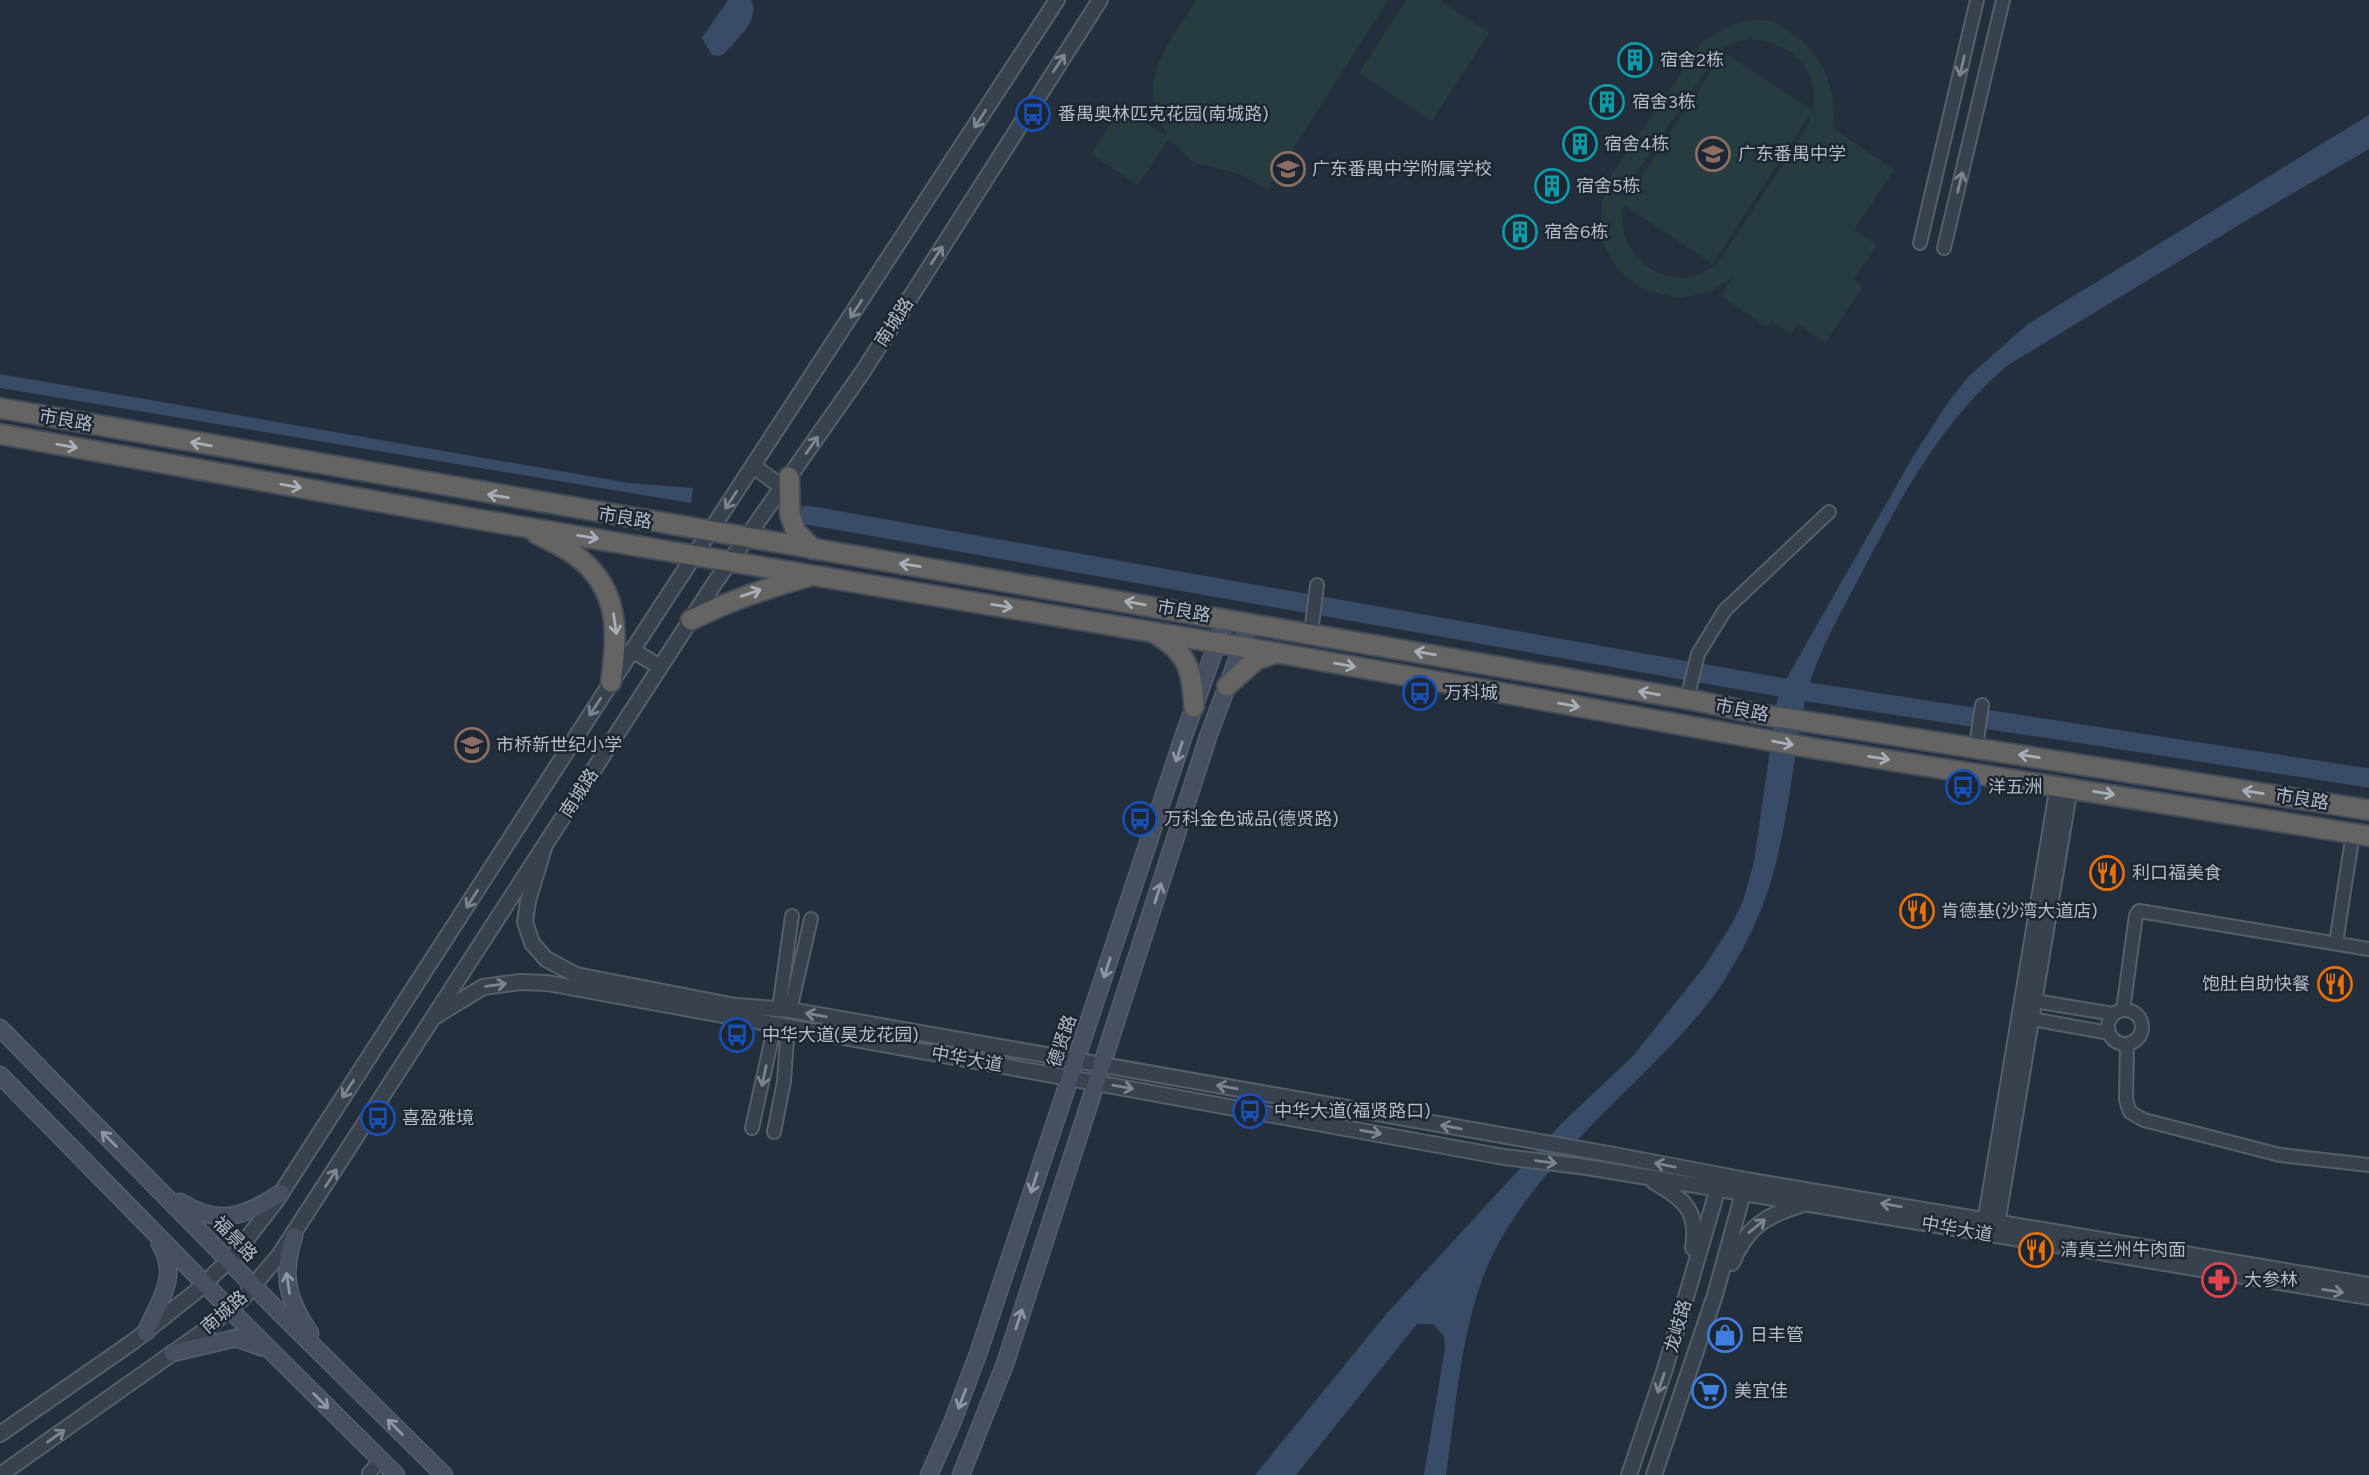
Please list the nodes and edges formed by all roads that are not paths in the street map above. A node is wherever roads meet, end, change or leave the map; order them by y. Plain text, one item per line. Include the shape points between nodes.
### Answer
1 (1057, 0) edge
2 (1100, 0) edge
3 (1978, 0) edge
4 (2003, 0) edge
5 (1920, 243) dead end
6 (1944, 248) dead end
7 (0, 408) edge
8 (0, 434) edge
9 (753, 467) junction
10 (786, 482) junction
11 (1829, 512) dead end
12 (523, 527) junction
13 (710, 531) junction
14 (747, 538) junction
15 (813, 549) junction
16 (695, 555) junction
17 (730, 561) junction
18 (814, 575) junction
19 (1317, 585) dead end
20 (1226, 618) junction
21 (691, 620) junction
22 (1249, 622) junction
23 (1312, 627) junction
24 (1152, 632) junction
25 (1218, 643) junction
26 (1242, 647) junction
27 (632, 650) junction
28 (1278, 653) junction
29 (660, 667) junction
30 (611, 682) junction
31 (1227, 687) junction
32 (1689, 694) junction
33 (1982, 705) dead end
34 (1194, 707) junction
35 (1976, 742) junction
36 (2064, 786) junction
37 (2369, 810) edge
38 (2361, 834) edge
39 (544, 848) junction
40 (792, 916) dead end
41 (811, 919) dead end
42 (2336, 943) junction
43 (2369, 949) edge
44 (575, 981) junction
45 (2035, 1001) junction
46 (784, 1009) junction
47 (2118, 1012) junction
48 (436, 1016) junction
49 (2032, 1020) junction
50 (781, 1025) junction
51 (0, 1028) edge
52 (2109, 1033) junction
53 (2127, 1045) junction
54 (1026, 1052) junction
55 (1076, 1060) junction
56 (1103, 1065) junction
57 (1022, 1069) junction
58 (0, 1076) edge
59 (1069, 1077) junction
60 (1097, 1082) junction
61 (752, 1128) dead end
62 (774, 1132) dead end
63 (2369, 1165) edge
64 (1644, 1176) junction
65 (1719, 1182) junction
66 (1745, 1186) junction
67 (157, 1187) junction
68 (281, 1193) junction
69 (1807, 1203) junction
70 (144, 1222) junction
71 (1991, 1228) junction
72 (294, 1236) junction
73 (229, 1261) junction
74 (205, 1284) junction
75 (2369, 1285) edge
76 (254, 1286) junction
77 (2369, 1297) edge
78 (230, 1310) junction
79 (1681, 1315) junction
80 (1704, 1329) junction
81 (146, 1332) junction
82 (173, 1353) junction
83 (273, 1353) junction
84 (331, 1364) junction
85 (0, 1434) edge
86 (381, 1460) junction
87 (4, 1473) edge
88 (370, 1475) edge
89 (396, 1475) edge
90 (444, 1475) edge
91 (929, 1475) edge
92 (961, 1475) edge
93 (1629, 1475) edge
94 (1654, 1475) edge

1 -> 9 street, 南城路
10 -> 2 street, 南城路 via 862,373
3 -> 5 street
6 -> 4 street
13 -> 7 highway, 市良路
8 -> 12 highway, 市良路
9 - 10 street
9 -> 13 street, 南城路
10 - 14 street, 南城路
10 - 15 highway via 796,532
11 - 32 street via 1725,610 1698,654
12 -> 16 highway, 市良路
12 -> 30 highway via 572,553 600,579 616,629
13 - 14 highway, 市良路
13 - 16 street, 南城路
14 - 15 highway, 市良路
14 - 17 street, 南城路
20 -> 15 highway, 市良路
16 - 17 highway, 市良路
16 - 27 street, 南城路
17 - 18 highway, 市良路
17 - 21 street, 南城路
21 -> 18 highway via 753,592
18 -> 24 highway, 市良路
19 - 23 street
20 - 22 highway, 市良路
20 - 25 main road, 德贤路
21 - 29 street, 南城路
22 - 23 highway, 市良路
22 - 26 main road
32 -> 23 highway, 市良路
24 - 25 highway, 市良路
24 - 34 highway via 1172,643 1188,666
25 - 26 highway, 市良路
25 - 34 main road, 德贤路
26 - 28 highway, 市良路
26 - 31 main road
27 - 29 street
27 - 30 street, 南城路
28 - 31 highway via 1256,660
28 -> 36 highway, 市良路 via 1812,748
29 - 39 street, 南城路
30 -> 68 street, 南城路
56 -> 31 main road
32 - 35 highway, 市良路 via 1764,715
33 - 35 street
34 -> 55 main road, 德贤路
37 -> 35 highway, 市良路
36 -> 38 highway, 市良路
36 - 45 street
36 - 71 street
38 - 42 street
39 - 44 street, 中华大道 via 525,922 532,943 546,960
39 - 48 street, 南城路
40 - 46 street
41 - 46 street
42 - 43 street
42 - 47 street via 2139,911
44 - 46 street, 中华大道
48 -> 44 street, 中华大道 via 482,987
44 - 50 street, 中华大道
45 - 47 street
45 - 49 street
54 -> 46 street, 中华大道
47 - 52 street via 2108,1023
47 - 53 street via 2129,1010 2139,1016 2143,1027 2139,1038
72 -> 48 street, 南城路
49 - 52 street
49 - 71 street
50 - 57 street, 中华大道
50 -> 61 street
50 - 62 street via 785,1081
67 -> 51 main road, 福景路
52 - 53 street
53 - 63 street via 2126,1100 2130,1112 2144,1120 2280,1155
54 - 55 street, 中华大道
54 - 57 street
55 - 56 street, 中华大道
55 - 59 main road, 德贤路
56 - 60 main road
65 -> 56 street, 中华大道 via 1604,1153
57 - 59 street, 中华大道
58 - 70 main road
59 - 60 street, 中华大道
59 -> 91 main road, 德贤路 via 974,1366
60 -> 64 street, 中华大道 via 1504,1157
92 -> 60 main road via 1005,1364
64 - 65 street, 中华大道
64 - 79 street via 1679,1198 1693,1218 1696,1231
65 - 66 street, 中华大道
65 - 79 street, 龙岐路
66 - 69 street, 中华大道
71 -> 66 street, 中华大道
66 - 80 street, 龙岐路
67 - 68 main road via 195,1211 219,1217 253,1210
67 - 73 main road, 福景路
68 - 73 street, 南城路
69 - 71 street, 中华大道
80 -> 69 street via 1742,1241 1771,1216
70 - 74 main road
70 - 81 main road via 162,1246 170,1278
71 - 75 street, 中华大道
71 -> 77 street, 中华大道
72 - 76 street, 南城路
84 -> 72 main road via 298,1314 287,1285
73 - 74 street, 南城路
73 - 76 main road, 福景路
74 - 78 main road
74 - 81 street, 南城路
76 - 78 street, 南城路
76 - 84 main road, 福景路
78 - 82 street, 南城路
78 - 83 main road
79 -> 93 street, 龙岐路
80 - 94 street, 龙岐路
81 - 85 street, 南城路
82 - 83 main road via 236,1338
87 -> 82 street, 南城路
83 -> 86 main road
90 -> 84 main road, 福景路
86 - 88 street
86 - 89 main road

